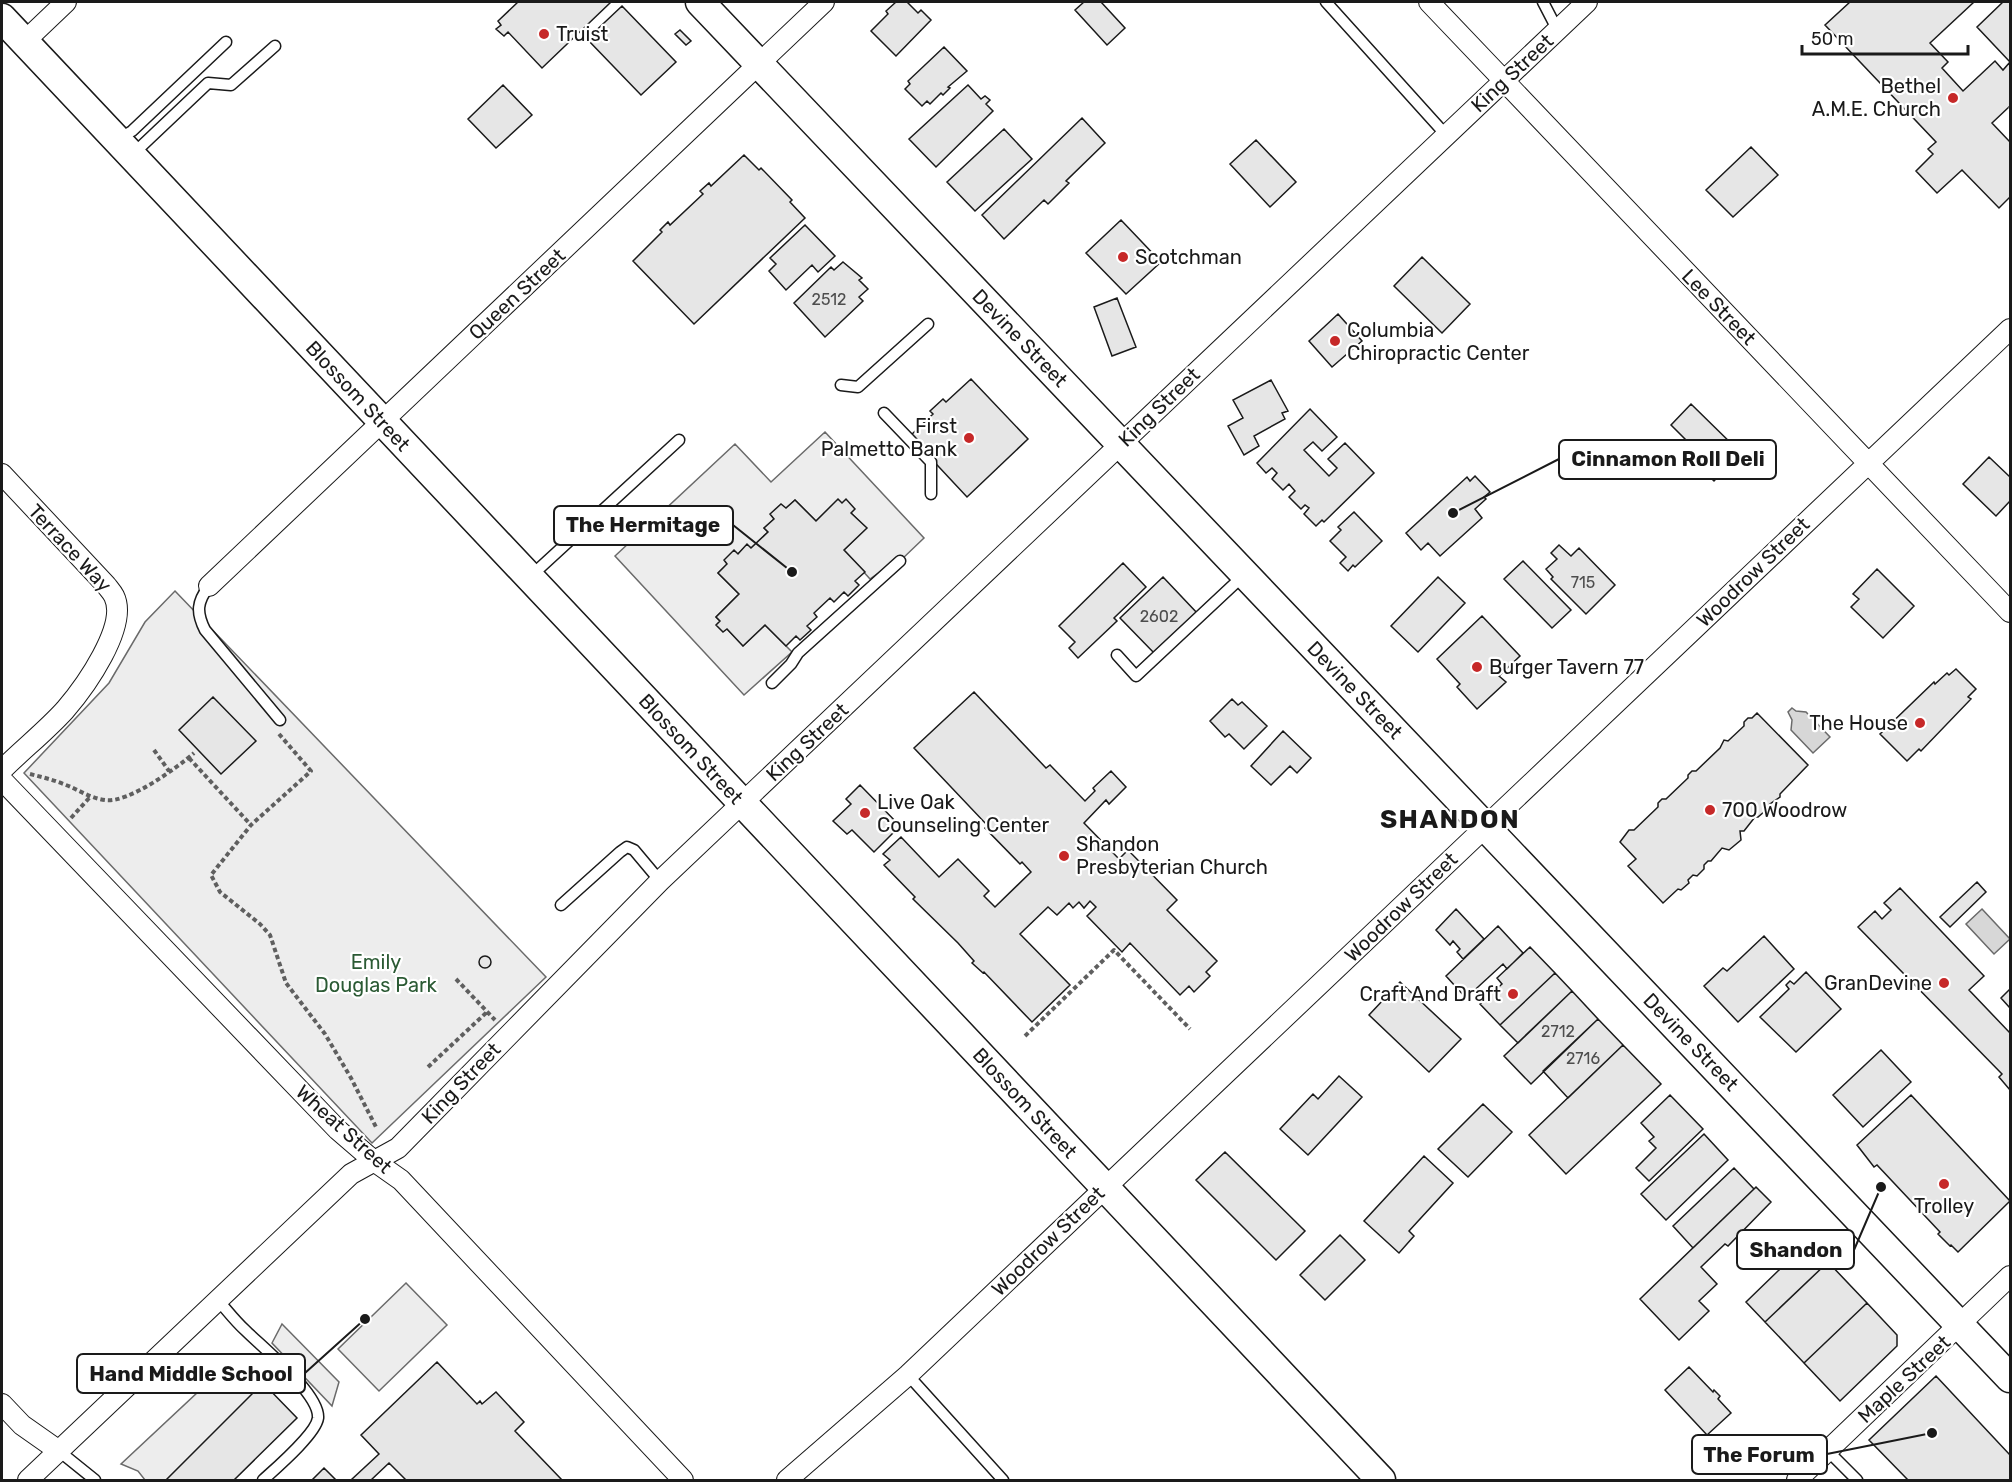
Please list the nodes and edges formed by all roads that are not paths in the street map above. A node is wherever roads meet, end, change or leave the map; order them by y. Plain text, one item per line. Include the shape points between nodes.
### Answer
1 (66, 2) edge
2 (700, 2) edge
3 (824, 2) edge
4 (1326, 2) edge
5 (1429, 2) edge
6 (1543, 2) edge
7 (1587, 2) edge
8 (2, 18) edge
9 (1557, 29) junction
10 (24, 42) junction
11 (226, 42) dead end
12 (274, 46) dead end
13 (759, 63) junction
14 (1504, 80) junction
15 (1446, 135) junction
16 (124, 148) junction
17 (928, 324) dead end
18 (2010, 328) edge
19 (841, 385) dead end
20 (884, 413) dead end
21 (382, 421) junction
22 (679, 440) dead end
23 (1121, 444) junction
24 (1868, 464) junction
25 (2, 474) edge
26 (931, 494) dead end
27 (900, 561) dead end
28 (1245, 573) junction
29 (529, 577) junction
30 (209, 586) joint
31 (2010, 612) edge
32 (1117, 656) dead end
33 (772, 683) dead end
34 (280, 720) dead end
35 (2, 770) edge
36 (2, 780) edge
37 (742, 803) junction
38 (1486, 826) junction
39 (660, 881) junction
40 (561, 905) dead end
41 (374, 1161) junction
42 (1105, 1187) junction
43 (2010, 1276) edge
44 (218, 1299) junction
45 (1961, 1325) junction
46 (908, 1375) junction
47 (2010, 1378) edge
48 (2, 1404) edge
49 (59, 1451) junction
50 (1828, 1451) junction
51 (28, 1480) edge
52 (95, 1480) edge
53 (263, 1480) edge
54 (683, 1480) edge
55 (787, 1480) edge
56 (1004, 1480) edge
57 (1381, 1480) edge
58 (1797, 1480) edge
59 (1857, 1480) edge

1 - 10 street
2 - 13 street, Devine Street
3 - 13 street, Queen Street
4 - 15 lane
5 - 14 street, Lee Street
6 - 9 lane
7 - 9 street, King Street
8 - 10 street, Blossom Street
9 - 14 street, King Street
10 - 16 street, Blossom Street
11 - 16 lane via 132,131
12 - 16 lane via 231,85 208,83
13 - 21 street, Queen Street
13 - 23 street, Devine Street
14 - 15 street, King Street
14 - 24 street, Lee Street
15 - 23 street, King Street
16 - 21 street, Blossom Street
17 - 19 lane via 858,387
18 - 24 street, Woodrow Street
20 - 26 lane via 931,462
21 - 29 street, Blossom Street
21 - 30 street, Queen Street
22 - 29 lane
23 - 28 street, Devine Street
23 - 37 street, King Street
24 - 31 street, Lee Street
24 - 38 street, Woodrow Street
25 - 35 street, Terrace Way via 106,585 117,608 117,621 86,680 65,709
27 - 33 lane via 798,653
28 - 32 lane via 1136,676
28 - 38 street, Devine Street
29 - 37 street, Blossom Street
30 - 34 lane via 197,607 205,630
36 - 41 street, Wheat Street via 338,1130
37 - 39 street, King Street
37 - 42 street, Blossom Street
38 - 42 street, Woodrow Street
38 - 45 street, Devine Street
39 - 40 lane via 627,847
39 - 41 street, King Street via 398,1148
41 - 44 street, King Street via 351,1174
41 - 54 street, Wheat Street via 401,1180
42 - 46 street, Woodrow Street
42 - 57 street, Blossom Street
43 - 45 street, Maple Street
44 - 49 street, King Street
44 - 53 lane via 315,1402 318,1419 308,1436
45 - 47 street, Devine Street
45 - 50 street, Maple Street
46 - 55 street, Woodrow Street
46 - 56 lane
48 - 49 street via 22,1425
49 - 51 street, King Street
49 - 52 lane
50 - 58 street, Maple Street
50 - 59 lane

